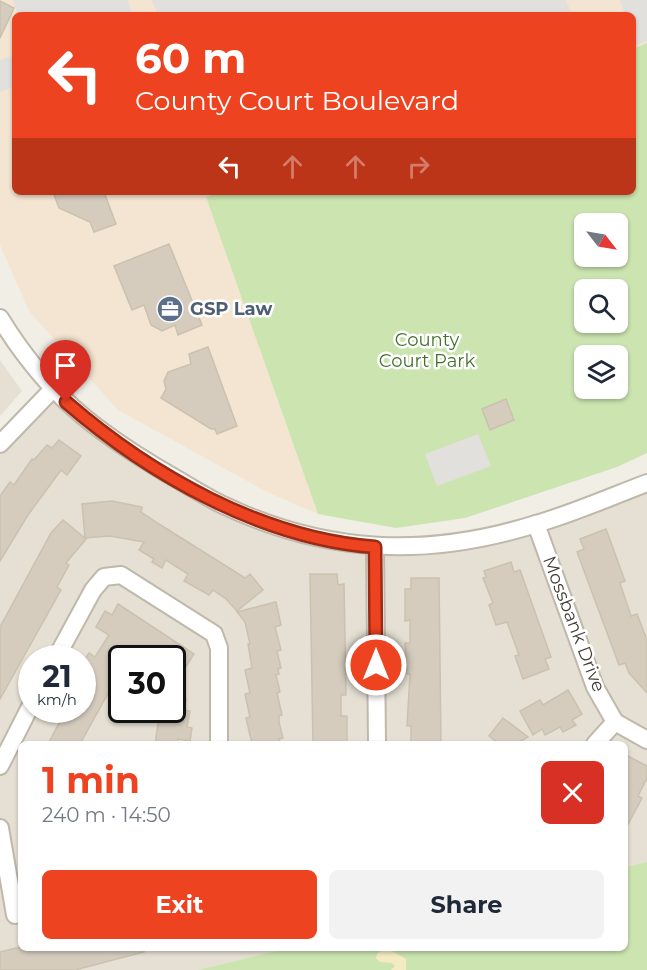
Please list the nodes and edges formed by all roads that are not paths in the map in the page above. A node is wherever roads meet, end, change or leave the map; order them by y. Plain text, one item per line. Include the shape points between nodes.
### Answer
1 (0, 318) edge
2 (52, 390) junction
3 (0, 444) edge
4 (647, 483) edge
5 (536, 524) junction
6 (375, 547) junction
7 (63, 645) edge
8 (615, 722) junction
9 (22, 723) edge
10 (647, 740) edge
11 (219, 741) edge
12 (377, 741) edge
13 (598, 741) edge
14 (0, 766) edge
15 (0, 828) edge
16 (12, 916) edge

1 - 2 street
2 - 3 street
2 - 6 street via 94,427 221,505 314,538
4 - 5 street
5 - 6 street via 449,543
5 - 8 street, Mossbank Drive via 591,677
6 - 12 street
7 - 11 street via 104,576 121,575 214,634 219,648
8 - 10 street
8 - 13 street
9 - 14 street
15 - 16 street

